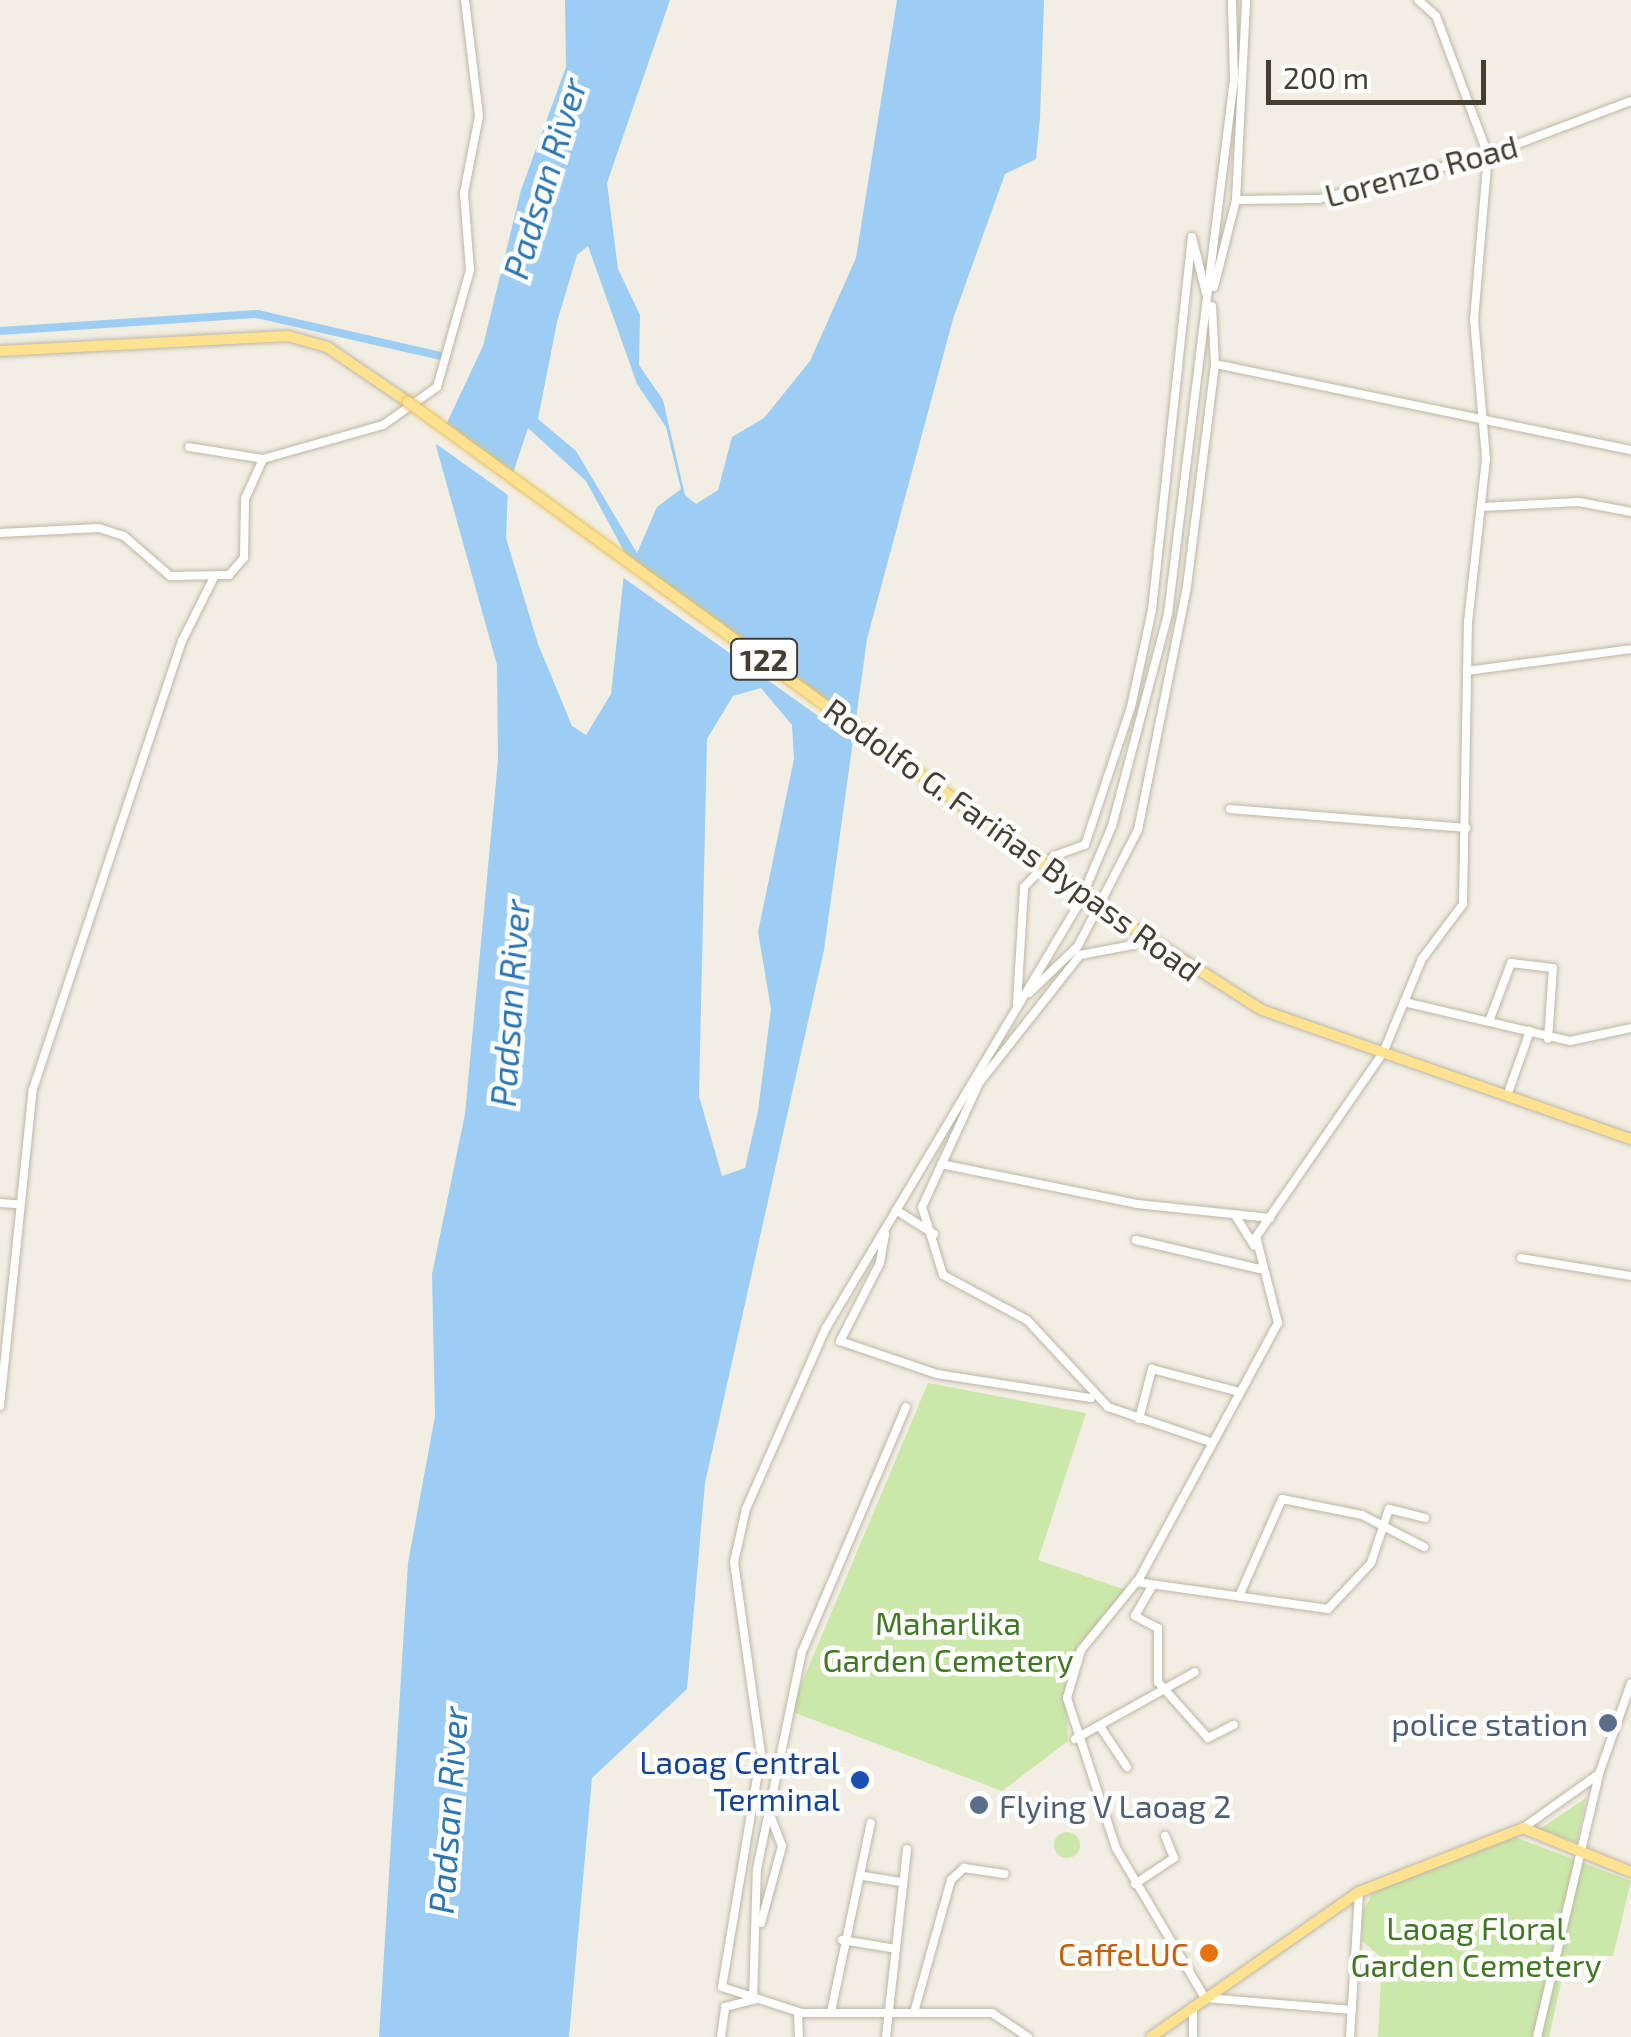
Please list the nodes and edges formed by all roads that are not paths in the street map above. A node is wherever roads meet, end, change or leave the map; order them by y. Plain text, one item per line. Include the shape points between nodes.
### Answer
1 (465, 0) edge
2 (1232, 0) edge
3 (1246, 0) edge
4 (1418, 0) edge
5 (1631, 101) edge
6 (1488, 155) junction
7 (1236, 200) junction
8 (1210, 302) junction
9 (0, 351) edge
10 (1215, 364) junction
11 (1479, 416) junction
12 (190, 447) dead end
13 (1631, 450) edge
14 (263, 458) junction
15 (1482, 507) junction
16 (1631, 512) edge
17 (0, 533) edge
18 (213, 579) junction
19 (1631, 649) edge
20 (1466, 671) junction
21 (1230, 810) dead end
22 (1466, 828) junction
23 (1149, 942) junction
24 (1080, 955) junction
25 (1070, 956) junction
26 (1404, 1002) junction
27 (1017, 1005) junction
28 (1490, 1019) junction
29 (1631, 1028) edge
30 (1530, 1031) junction
31 (1548, 1039) junction
32 (1383, 1053) junction
33 (1508, 1096) junction
34 (1631, 1139) edge
35 (941, 1164) junction
36 (0, 1204) edge
37 (16, 1204) junction
38 (896, 1210) junction
39 (1235, 1215) junction
40 (1271, 1218) junction
41 (885, 1230) junction
42 (935, 1235) junction
43 (1136, 1240) dead end
44 (1254, 1245) junction
45 (1521, 1258) dead end
46 (1260, 1269) junction
47 (1631, 1276) edge
48 (1239, 1392) junction
49 (1095, 1398) junction
50 (0, 1406) edge
51 (906, 1407) dead end
52 (1139, 1418) junction
53 (1211, 1442) junction
54 (1426, 1518) dead end
55 (1381, 1526) junction
56 (1424, 1547) dead end
57 (1136, 1582) junction
58 (1151, 1588) junction
59 (1240, 1594) junction
60 (1195, 1672) dead end
61 (1631, 1683) edge
62 (1168, 1692) junction
63 (1234, 1725) dead end
64 (1101, 1728) junction
65 (1074, 1739) junction
66 (1126, 1767) dead end
67 (1599, 1774) junction
68 (770, 1818) junction
69 (871, 1823) dead end
70 (1523, 1828) junction
71 (1166, 1836) dead end
72 (907, 1849) dead end
73 (1581, 1851) junction
74 (1631, 1872) edge
75 (1006, 1874) dead end
76 (863, 1876) junction
77 (900, 1882) junction
78 (1135, 1884) junction
79 (1360, 1892) junction
80 (760, 1928) junction
81 (842, 1940) junction
82 (891, 1948) junction
83 (1205, 1998) junction
84 (753, 2000) junction
85 (1193, 2007) junction
86 (914, 2009) junction
87 (884, 2010) junction
88 (1352, 2010) junction
89 (798, 2012) junction
90 (831, 2012) junction
91 (796, 2035) edge
92 (721, 2037) edge
93 (886, 2037) edge
94 (1028, 2037) edge
95 (1151, 2037) edge
96 (1192, 2037) edge
97 (1350, 2037) edge
98 (1537, 2037) edge

1 - 14 street via 478,142 464,193 470,270 442,375 392,420
2 - 8 street via 1234,79
3 - 7 street
4 - 6 street via 1436,16
5 - 6 street, Lorenzo Road
6 - 7 street, Lorenzo Road via 1319,199
6 - 11 street via 1474,320
7 - 8 street
8 - 10 street
8 - 27 street via 1154,688 1078,906
8 - 27 street via 1192,237 1152,610 1131,707 1084,845 1054,856 1024,888
9 - 23 main road, Rodolfo G. Fariñas Bypass Road / 122, bridge via 288,336 327,347
10 - 11 street
10 - 25 street via 1175,661 1138,830
11 - 13 street
11 - 15 street
12 - 14 street
14 - 18 street via 245,500 242,566
15 - 16 street via 1579,502
15 - 20 street
17 - 18 street via 113,531 156,570
18 - 37 street via 182,641 47,1044
19 - 20 street
20 - 22 street
21 - 22 street
22 - 26 street via 1461,910 1422,959
23 - 24 street
23 - 32 main road, Rodolfo G. Fariñas Bypass Road / 122 via 1262,1010
24 - 25 street
24 - 35 street via 979,1084
25 - 27 street
26 - 28 street
26 - 32 street
27 - 38 street
28 - 30 street
28 - 31 street via 1511,963 1553,968
29 - 31 street via 1593,1042
30 - 31 street
30 - 33 street
32 - 33 main road, Rodolfo G. Fariñas Bypass Road / 122
32 - 40 street
33 - 34 main road, Rodolfo G. Fariñas Bypass Road / 122
35 - 39 street
35 - 42 street via 922,1202
36 - 37 street
37 - 50 street
38 - 41 street
38 - 42 street
39 - 40 street
39 - 44 street
40 - 44 street
41 - 49 street via 880,1263 840,1341 937,1374
41 - 84 street via 826,1328 739,1527 735,1589 761,1754 722,1987
42 - 49 street via 944,1275 1027,1320
43 - 46 street
44 - 46 street
45 - 47 street
46 - 48 street via 1279,1319
48 - 52 street via 1152,1369
48 - 53 street
49 - 52 street
51 - 68 street via 802,1652
52 - 53 street
53 - 57 street
54 - 55 street via 1399,1505
55 - 56 street
55 - 59 street via 1371,1563 1332,1608
55 - 59 street via 1282,1499
57 - 58 street
57 - 65 street via 1074,1661 1067,1698
58 - 59 street
58 - 62 street via 1135,1616 1158,1628 1156,1674
60 - 62 street
61 - 67 street
62 - 63 street via 1208,1738
62 - 64 street
64 - 65 street
64 - 66 street
65 - 78 street
67 - 70 street
67 - 73 street
68 - 80 street via 757,1869
68 - 80 street via 782,1846
69 - 76 street
70 - 73 main road
70 - 79 main road
71 - 78 street via 1174,1858
72 - 77 street
73 - 74 main road
73 - 98 street
75 - 86 street via 964,1868 950,1880
76 - 77 street
76 - 81 street
77 - 82 street
78 - 83 street
79 - 83 main road
79 - 88 street
80 - 84 street
81 - 82 street
81 - 90 street
82 - 87 street
83 - 85 main road
83 - 88 street
84 - 89 street
84 - 92 street via 725,2007
85 - 95 main road
85 - 96 street
86 - 87 street
86 - 94 street via 992,2013
87 - 90 street
87 - 93 street
88 - 97 street
89 - 90 street
89 - 91 street

